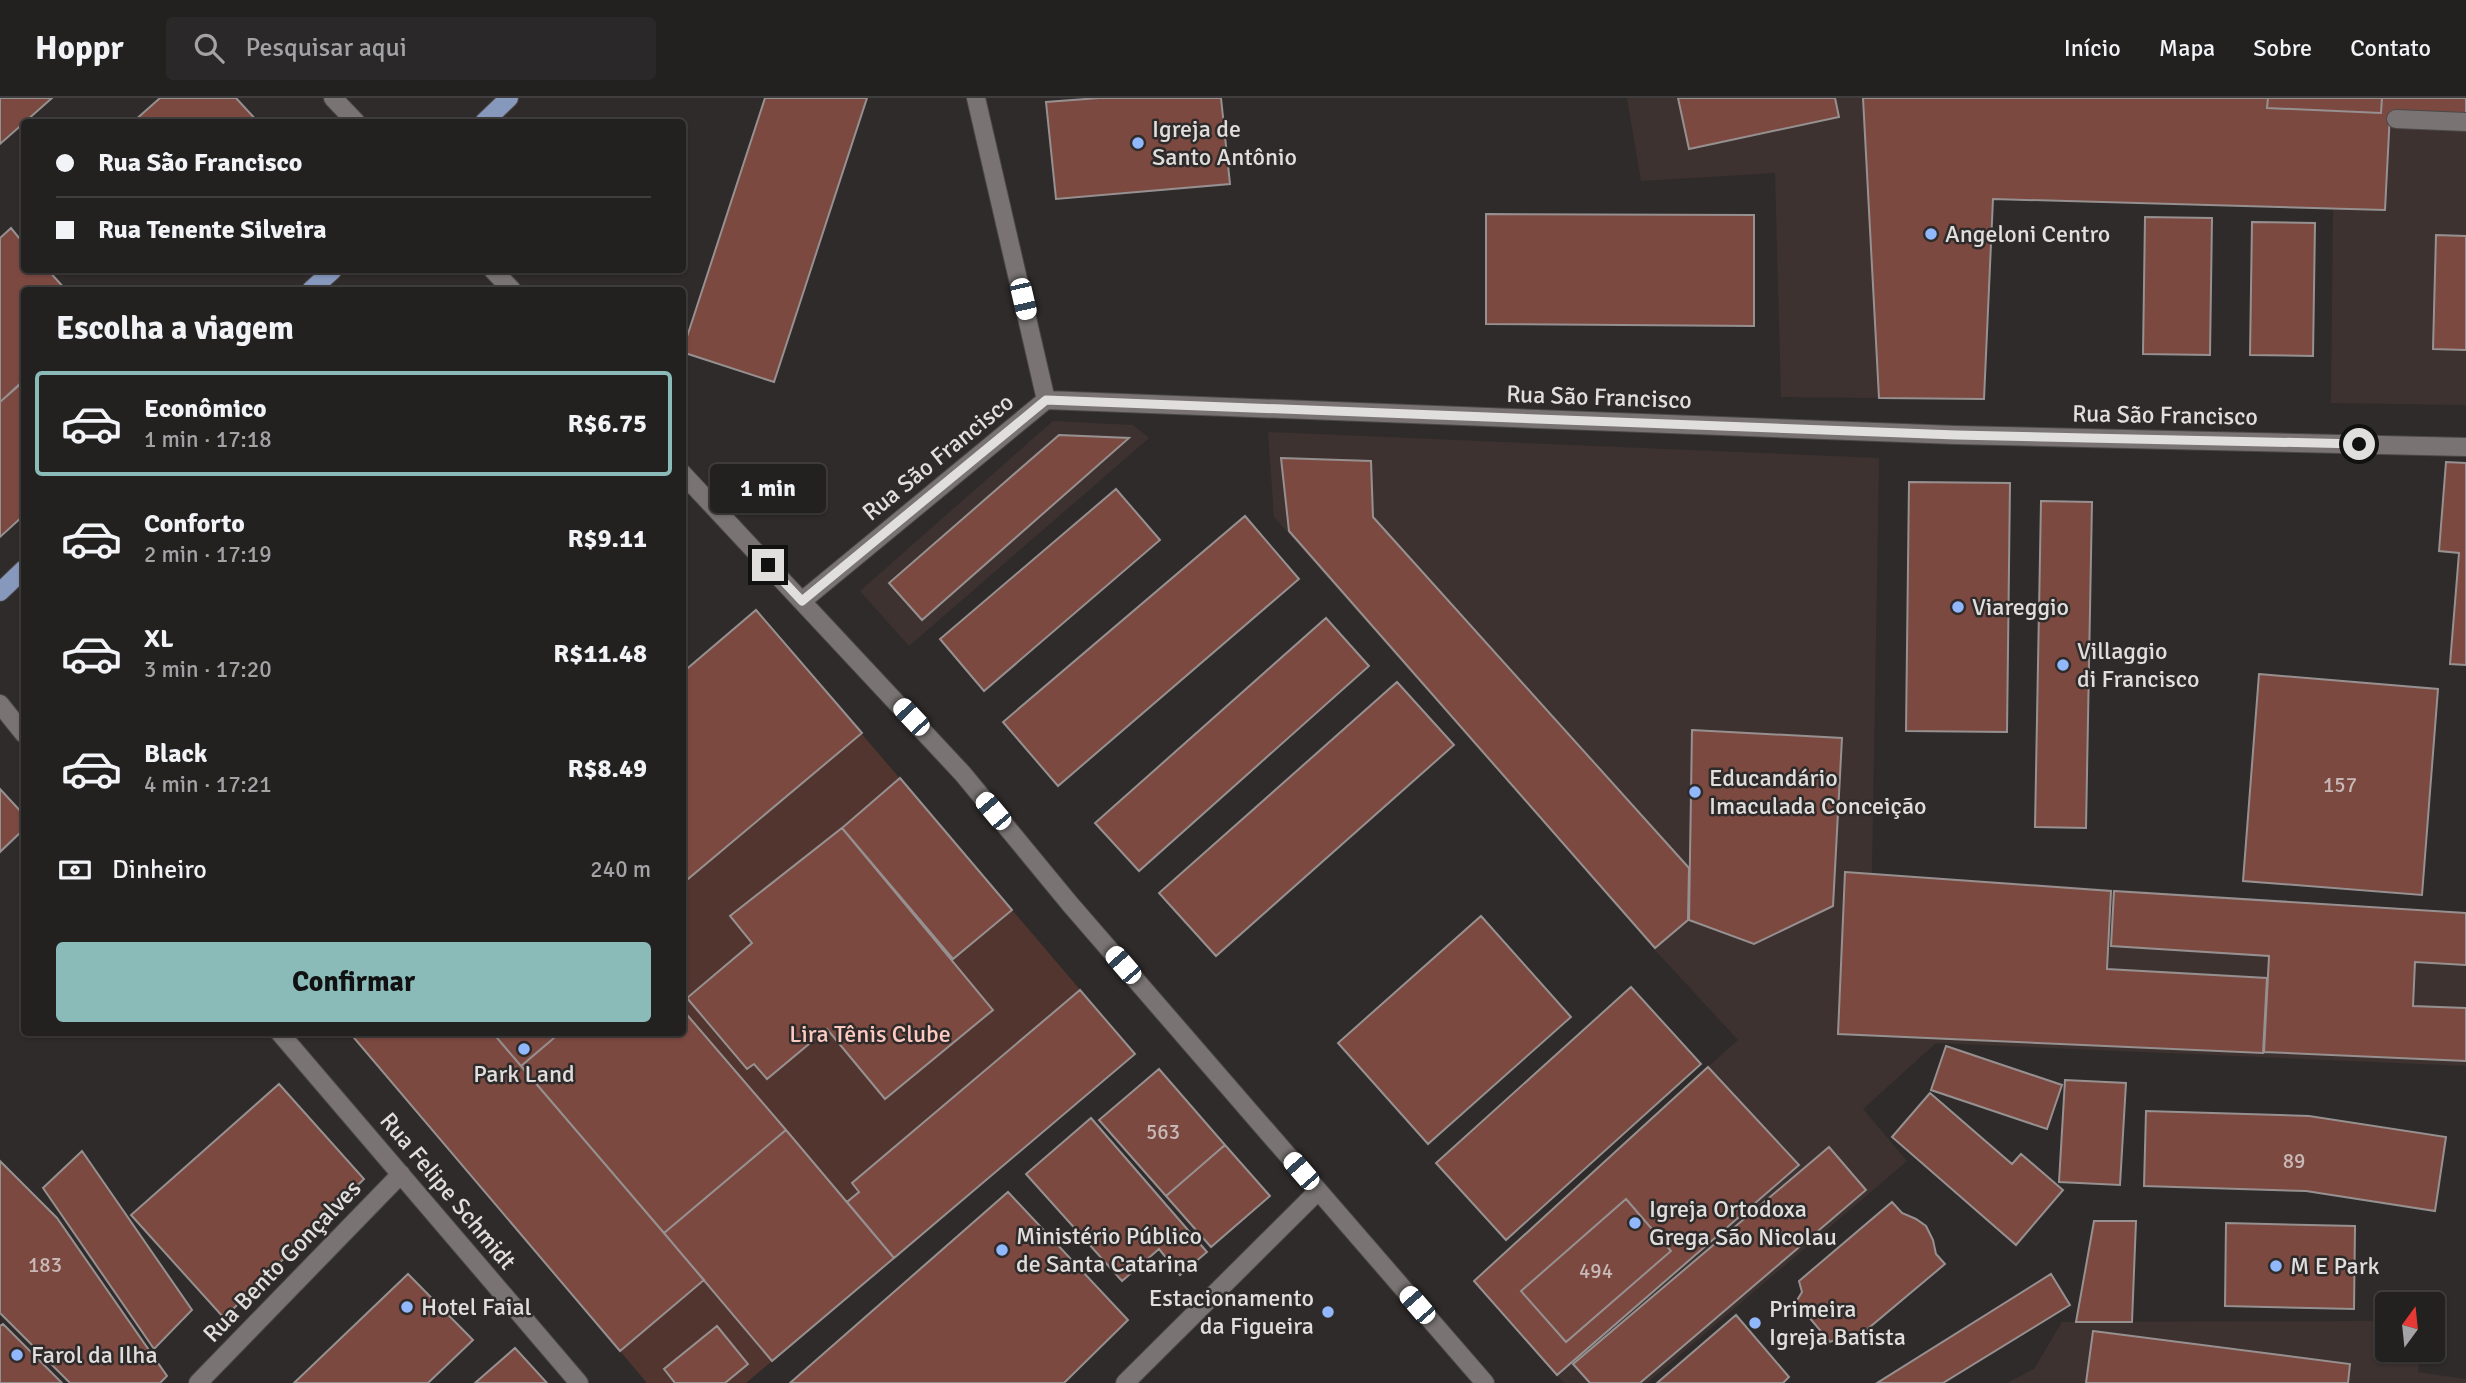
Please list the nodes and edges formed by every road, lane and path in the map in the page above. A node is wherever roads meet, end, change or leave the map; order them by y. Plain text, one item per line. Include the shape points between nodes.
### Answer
1 (334, 98) edge
2 (509, 98) edge
3 (976, 98) edge
4 (353, 119) edge
5 (487, 119) edge
6 (2396, 119) dead end
7 (2466, 122) edge
8 (330, 273) edge
9 (496, 273) edge
10 (315, 287) edge
11 (509, 287) edge
12 (1046, 400) junction
13 (2466, 447) edge
14 (686, 477) edge
15 (21, 572) edge
16 (0, 592) edge
17 (802, 601) junction
18 (0, 704) edge
19 (21, 730) edge
20 (282, 1036) edge
21 (401, 1174) junction
22 (1318, 1191) junction
23 (198, 1383) edge
24 (579, 1383) edge
25 (1125, 1383) edge
26 (1485, 1383) edge

1 - 4 street
2 - 5 main road
3 - 12 street
6 - 7 street
8 - 10 main road
9 - 11 street
12 - 13 street, Rua São Francisco via 1956,435
12 - 17 street, Rua São Francisco
14 - 17 street
15 - 16 main road
17 - 22 street via 963,774
18 - 19 street
20 - 21 street, Rua Felipe Schmidt
21 - 23 street, Rua Bento Gonçalves
21 - 24 street, Rua Felipe Schmidt
22 - 25 street
22 - 26 street

